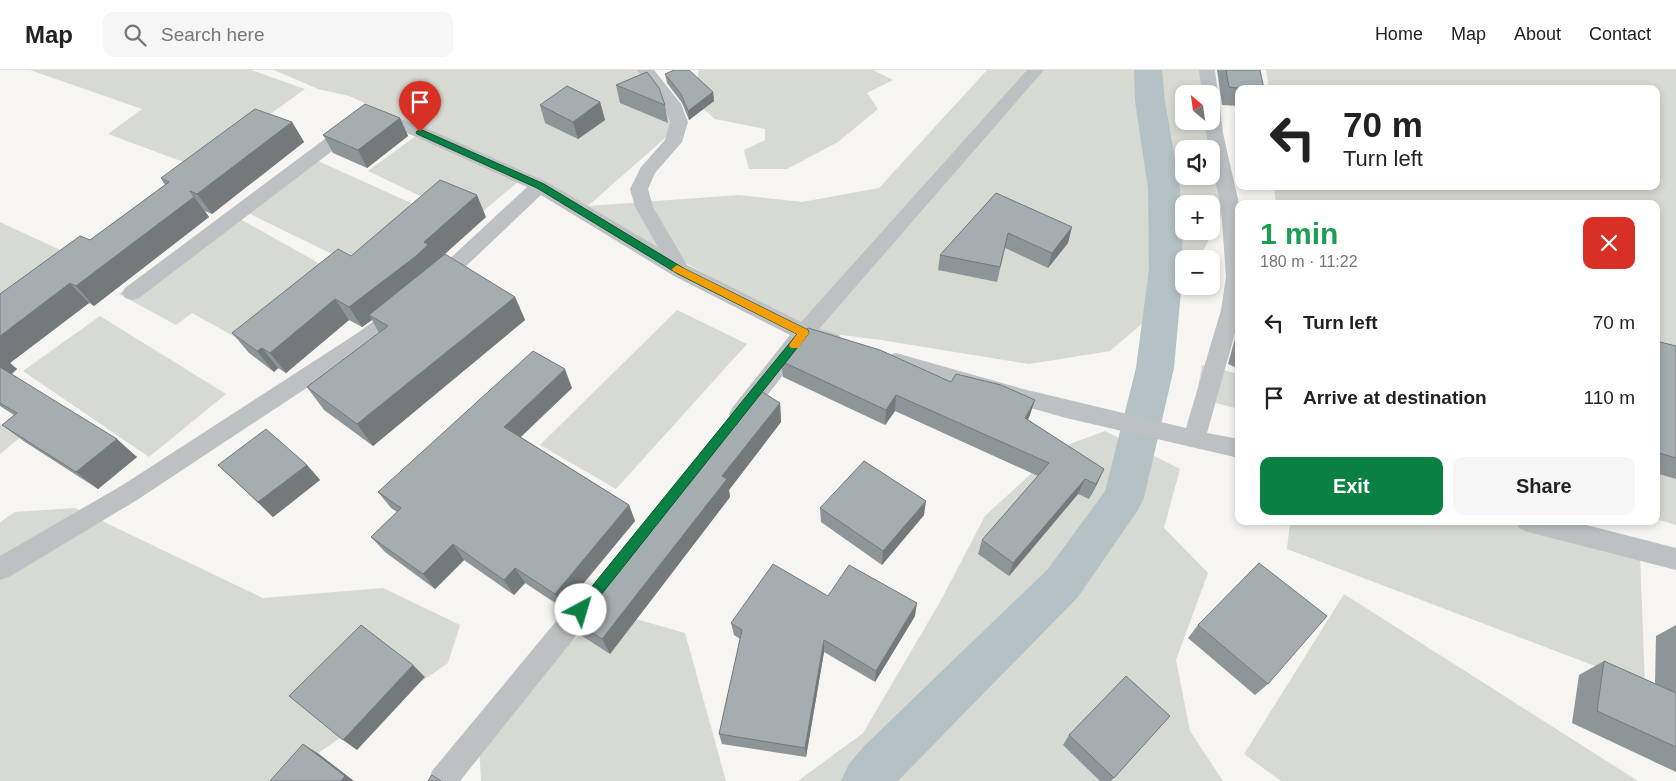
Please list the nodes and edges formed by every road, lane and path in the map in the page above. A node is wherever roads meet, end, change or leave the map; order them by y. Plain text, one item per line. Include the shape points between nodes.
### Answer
1 (645, 70) edge
2 (1036, 70) edge
3 (1207, 70) edge
4 (1209, 85) edge
5 (1214, 130) edge
6 (540, 186) junction
7 (1235, 265) edge
8 (682, 272) junction
9 (1235, 284) edge
10 (132, 293) dead end
11 (804, 333) junction
12 (852, 348) edge
13 (881, 356) edge
14 (725, 432) edge
15 (1188, 438) junction
16 (1235, 448) edge
17 (1543, 525) edge
18 (1676, 560) edge
19 (0, 569) edge
20 (602, 584) edge
21 (442, 781) edge

1 - 8 lane via 672,104 679,122 673,142 647,170 639,188 644,207
2 - 11 lane
3 - 4 lane
5 - 7 lane via 1230,206
6 - 8 lane
6 - 10 lane via 371,113
6 - 19 lane via 435,284 366,338 129,492
8 - 11 lane
9 - 15 lane via 1231,310
11 - 12 lane
11 - 14 lane
13 - 15 lane via 957,380
15 - 16 lane
17 - 18 lane
20 - 21 lane

